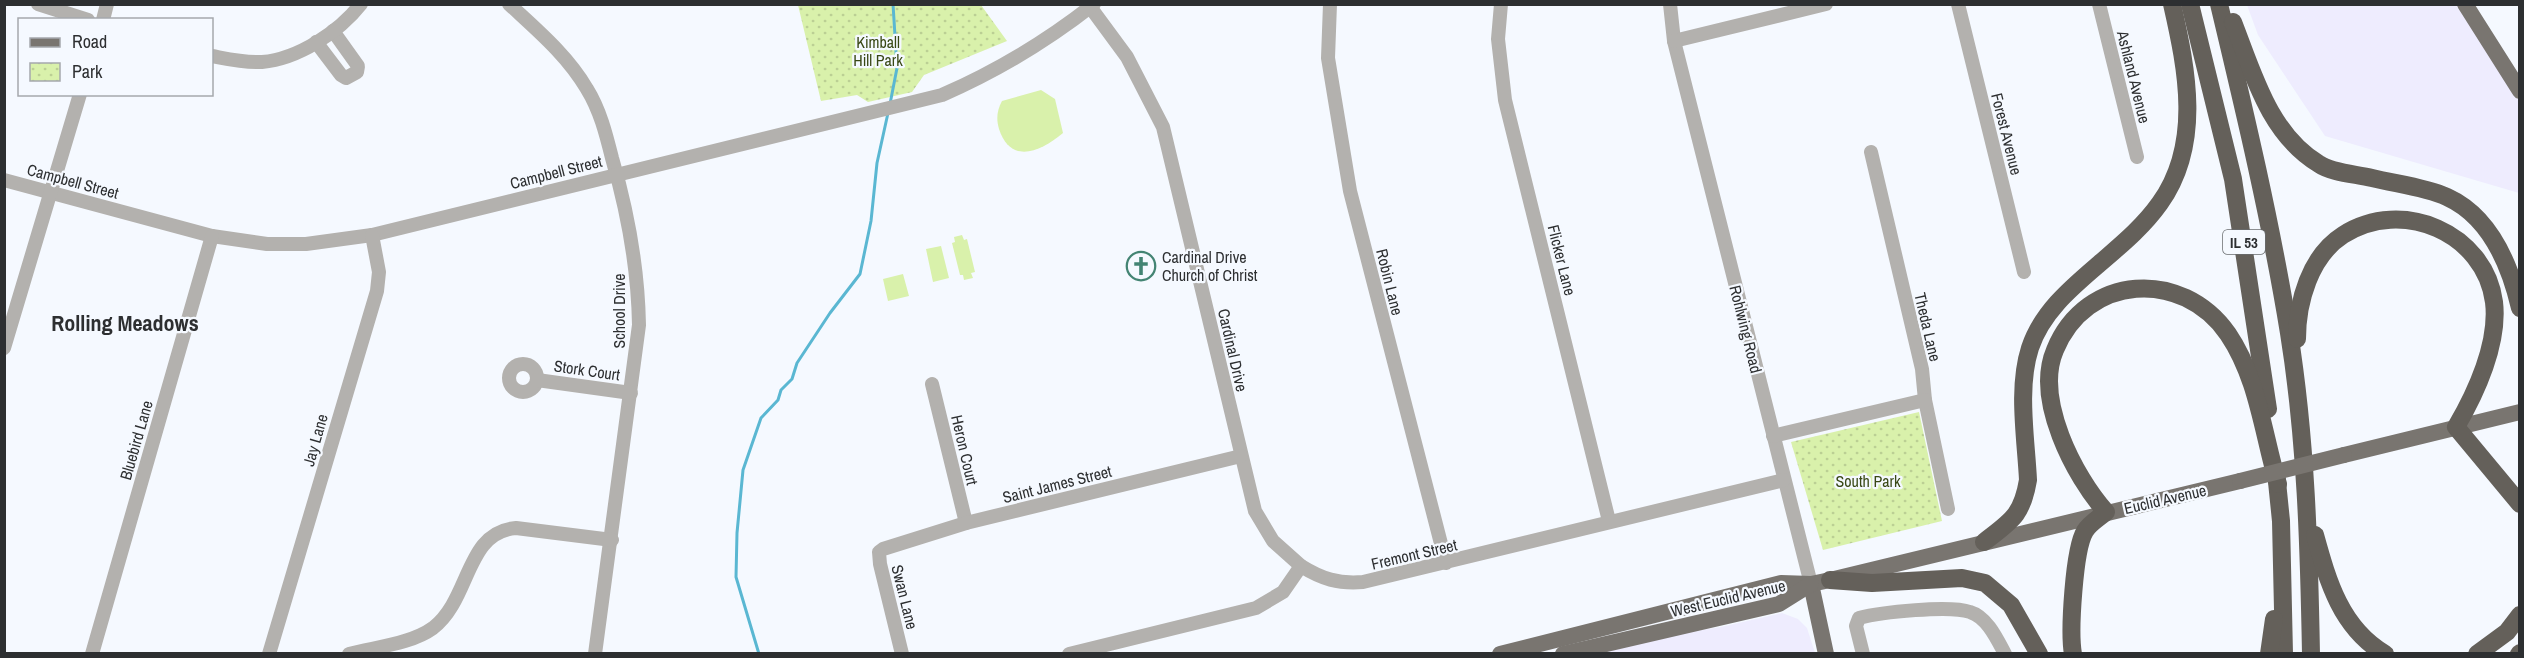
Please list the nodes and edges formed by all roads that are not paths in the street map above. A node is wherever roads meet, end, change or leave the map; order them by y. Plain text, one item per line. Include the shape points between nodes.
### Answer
1 (38, 4) edge
2 (361, 4) edge
3 (509, 4) edge
4 (1330, 4) edge
5 (1501, 4) edge
6 (1670, 4) edge
7 (1826, 4) edge
8 (1958, 4) edge
9 (2099, 4) edge
10 (2172, 4) edge
11 (2190, 4) edge
12 (2219, 4) edge
13 (2226, 4) edge
14 (2466, 4) edge
15 (1091, 6) edge
16 (82, 18) edge
17 (333, 31) junction
18 (1674, 41) junction
19 (316, 42) junction
20 (213, 56) edge
21 (2520, 91) edge
22 (79, 96) edge
23 (1871, 152) dead end
24 (2137, 157) dead end
25 (617, 173) junction
26 (4, 180) edge
27 (50, 192) junction
28 (372, 235) junction
29 (212, 236) junction
30 (2024, 272) dead end
31 (2520, 308) edge
32 (4, 348) edge
33 (537, 380) dead end
34 (933, 384) dead end
35 (631, 393) junction
36 (2297, 398) junction
37 (1925, 400) junction
38 (2520, 412) edge
39 (2456, 427) junction
40 (1773, 436) junction
41 (1241, 456) junction
42 (1784, 480) junction
43 (2277, 484) junction
44 (2520, 504) edge
45 (2308, 507) junction
46 (1948, 509) dead end
47 (2106, 512) junction
48 (1609, 521) junction
49 (2281, 521) junction
50 (966, 523) junction
51 (612, 540) junction
52 (1984, 542) junction
53 (883, 549) joint
54 (1446, 563) junction
55 (1301, 566) junction
56 (1830, 580) junction
57 (1811, 584) junction
58 (2520, 615) edge
59 (274, 652) edge
60 (92, 654) edge
61 (349, 654) edge
62 (595, 654) edge
63 (902, 654) edge
64 (1070, 654) edge
65 (1500, 654) edge
66 (1563, 654) edge
67 (1826, 654) edge
68 (1863, 654) edge
69 (2005, 654) edge
70 (2039, 654) edge
71 (2073, 654) edge
72 (2269, 654) edge
73 (2284, 654) edge
74 (2311, 654) edge
75 (2385, 654) edge
76 (2477, 654) edge

1 - 16 street
2 - 17 street
3 - 25 street, School Drive via 567,59 588,89 603,123
4 - 54 street, Robin Lane via 1328,58 1350,191
5 - 48 street, Flicker Lane via 1499,50 1505,100
6 - 18 street, Rohlwing Road
7 - 18 street
8 - 30 street, Forest Avenue
9 - 24 street, Ashland Avenue
10 - 52 highway via 2187,83 2184,144 2178,172 2162,201 2135,234 2066,294 2042,322 2030,348 2025,380 2026,494 2021,509
11 - 43 highway, IL 53 via 2234,179 2261,345
12 - 36 highway, IL 53 via 2259,169
13 - 31 highway via 2265,103 2290,140 2320,165 2448,198 2463,208 2500,248
14 - 21 main road
15 - 25 street, Campbell Street via 1034,48 990,74 942,95
15 - 41 street, Cardinal Drive via 1126,57 1163,127
17 - 19 street
17 - 19 street via 358,66 352,76 341,75
18 - 40 street, Rohlwing Road
19 - 20 street via 275,60 241,62
22 - 27 street
23 - 37 street, Theda Lane via 1922,369
25 - 28 street, Campbell Street
25 - 35 street, School Drive via 638,282 639,325
26 - 27 street, Campbell Street
27 - 29 street, Campbell Street
27 - 32 street
28 - 29 street, Campbell Street via 306,244 267,244
28 - 59 street, Jay Lane via 379,272 376,291
29 - 60 street, Bluebird Lane
33 - 35 street, Stork Court
34 - 50 street, Heron Court
35 - 51 street, School Drive
36 - 39 highway via 2297,324 2318,260 2356,227 2389,219 2426,222 2469,250 2485,273 2494,302 2494,331 2488,351 2467,409
36 - 45 highway, IL 53
37 - 40 street
37 - 46 street, Theda Lane
38 - 39 main road, Euclid Avenue
39 - 44 highway
39 - 47 main road, Euclid Avenue, bridge
40 - 42 street, Rohlwing Road
41 - 50 street, Saint James Street
41 - 55 street, Cardinal Drive via 1256,511 1274,541
42 - 48 street, Fremont Street
42 - 57 street, Rohlwing Road
43 - 47 highway via 2250,377 2226,331 2204,307 2175,292 2149,288 2120,290 2096,302 2071,325 2055,350 2050,372 2054,416 2084,483
43 - 49 highway, IL 53
45 - 74 highway, IL 53
45 - 75 highway via 2340,608 2360,636
47 - 52 main road, Euclid Avenue
47 - 71 highway via 2085,532 2079,546 2071,629
48 - 54 street, Fremont Street
49 - 72 highway
49 - 73 highway, IL 53
50 - 53 street, Saint James Street
51 - 61 street via 503,529 479,546 457,598 431,630
51 - 62 street, School Drive
52 - 56 main road, Euclid Avenue
53 - 63 street, Swan Lane via 879,552 880,564
54 - 55 street, Fremont Street via 1342,583 1326,580
55 - 64 street via 1283,592 1256,608
56 - 57 main road, Euclid Avenue
56 - 70 highway via 1872,584 1962,578 1985,583 2011,605
57 - 65 main road, West Euclid Avenue via 1781,583
57 - 66 main road, West Euclid Avenue via 1779,604
57 - 67 main road, Rohlwing Road
58 - 76 highway via 2507,632
68 - 69 street via 1856,626 1859,618 1913,610 1970,612 1989,626

